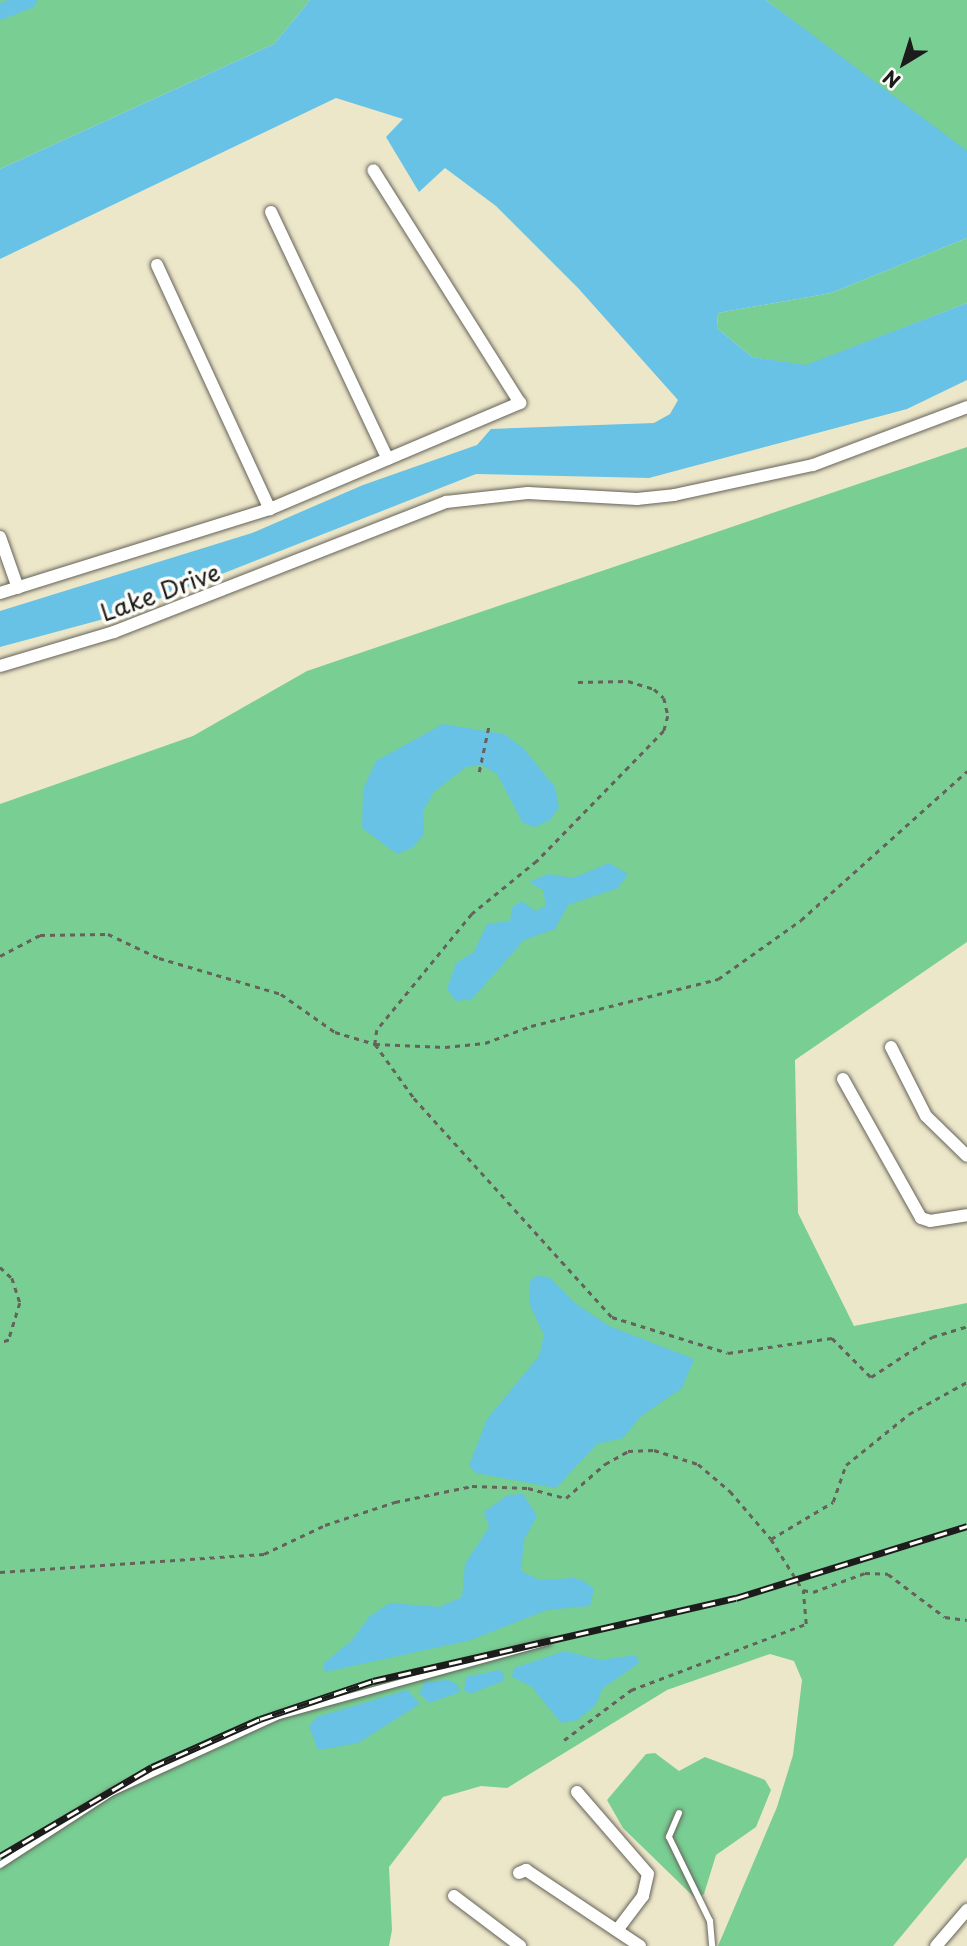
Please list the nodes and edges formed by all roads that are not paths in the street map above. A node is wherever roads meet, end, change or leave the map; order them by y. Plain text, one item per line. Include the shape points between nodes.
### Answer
1 (373, 170) dead end
2 (271, 212) dead end
3 (157, 265) dead end
4 (967, 407) edge
5 (388, 459) junction
6 (270, 509) junction
7 (0, 537) edge
8 (18, 588) junction
9 (0, 593) edge
10 (0, 666) edge
11 (891, 1047) dead end
12 (843, 1079) dead end
13 (967, 1156) edge
14 (967, 1215) edge
15 (548, 1642) dead end
16 (577, 1792) dead end
17 (679, 1813) dead end
18 (0, 1865) edge
19 (519, 1873) dead end
20 (454, 1896) dead end
21 (967, 1910) edge
22 (618, 1929) junction
23 (520, 1946) edge
24 (640, 1946) edge
25 (712, 1946) edge
26 (936, 1946) edge

1 - 5 street via 520,403
2 - 5 street
3 - 6 street
4 - 10 street, Lake Drive via 813,465 674,495 637,499 528,493 446,502 114,632
5 - 6 street
6 - 8 street
7 - 8 street
8 - 9 street
11 - 13 street via 926,1116
12 - 14 street via 921,1218 930,1222
15 - 18 lane via 279,1716 113,1792
16 - 22 street via 648,1874 643,1896
17 - 25 lane via 669,1837 710,1921
19 - 22 street via 526,1870
20 - 23 street
21 - 26 street
22 - 24 street

